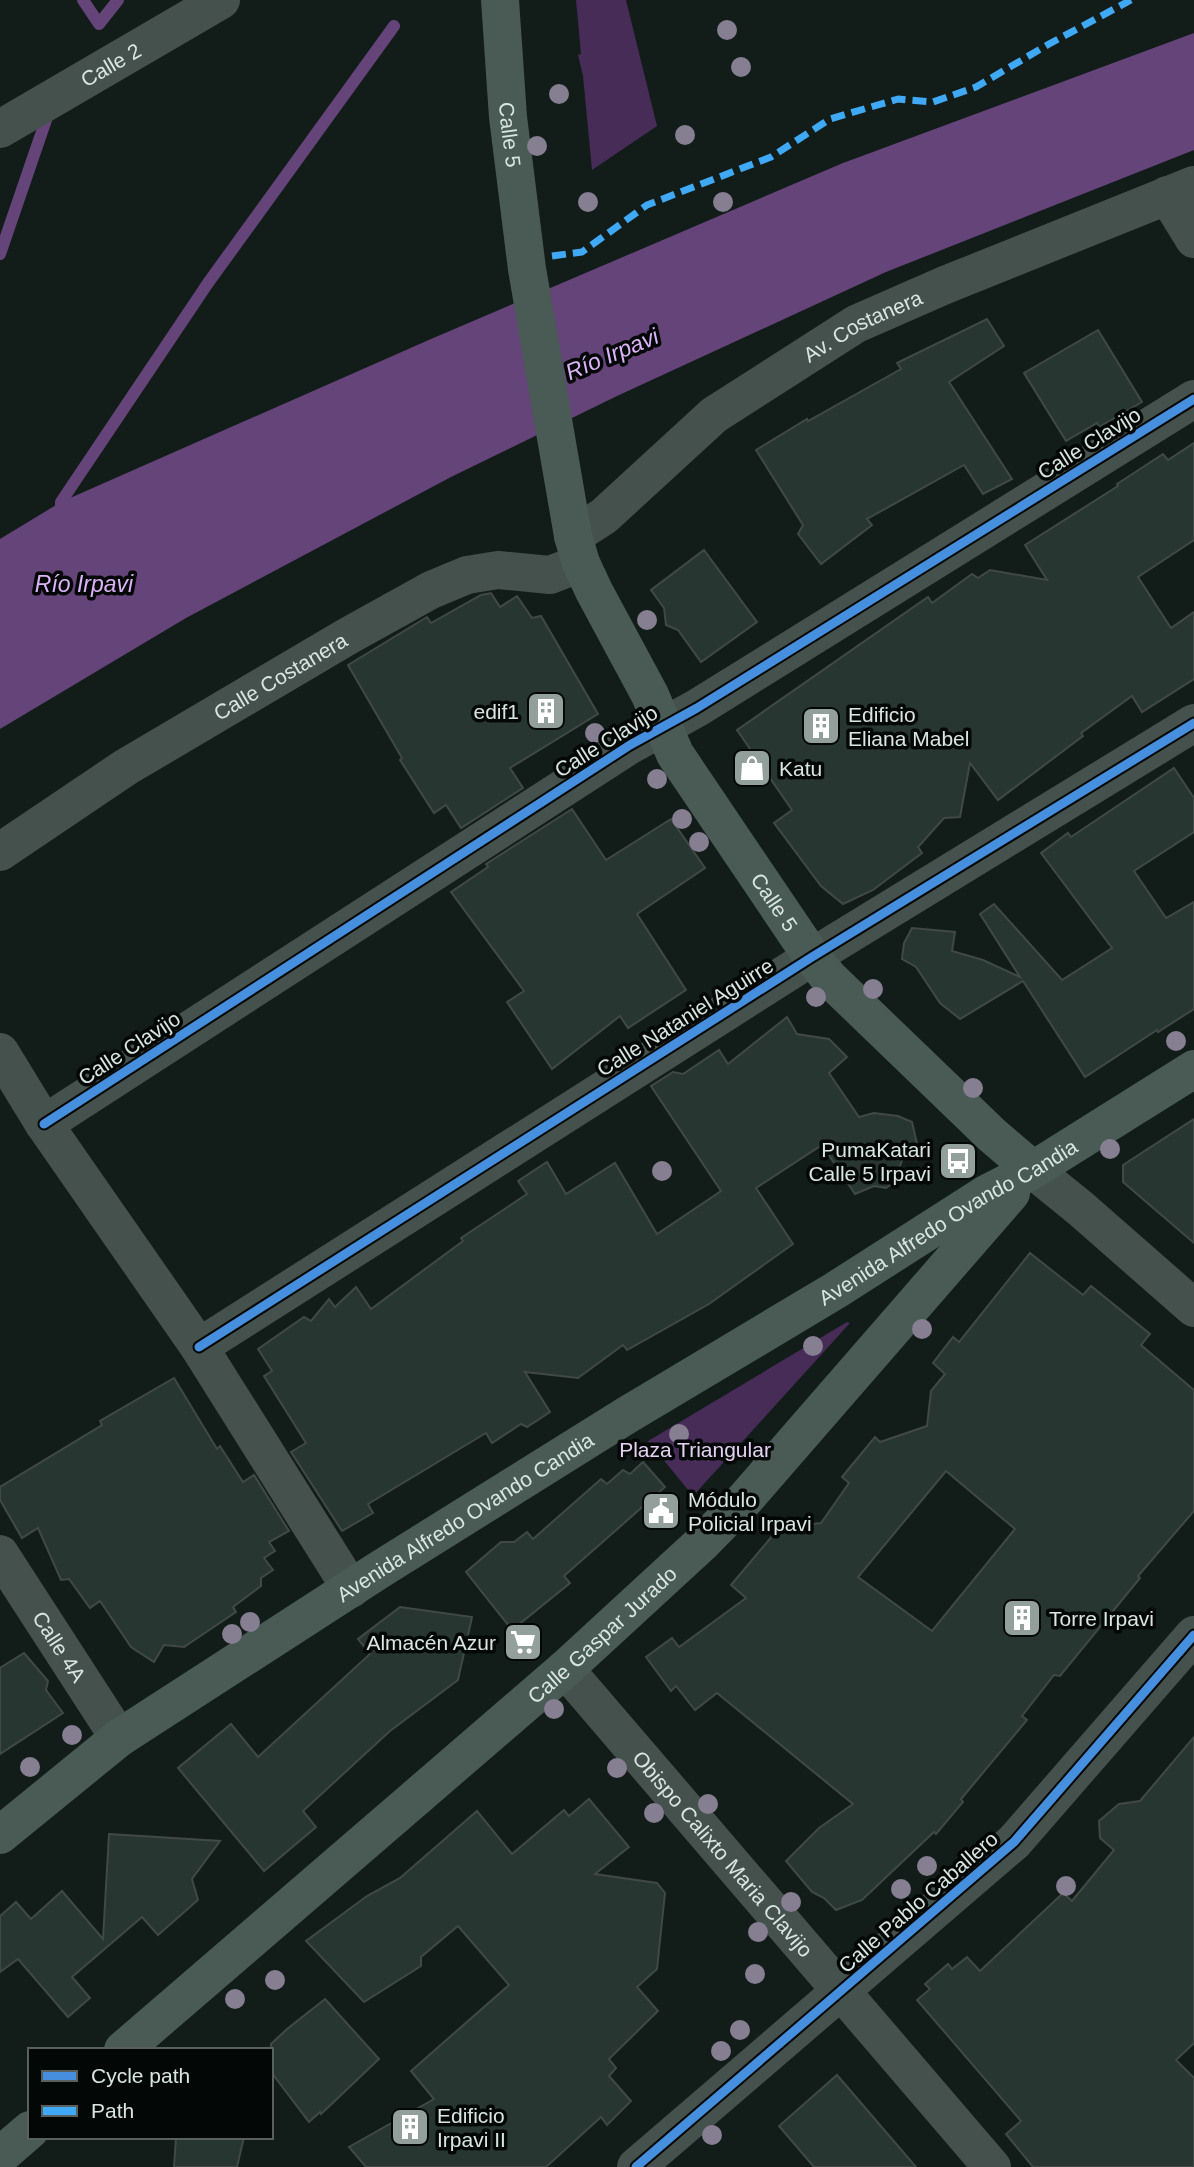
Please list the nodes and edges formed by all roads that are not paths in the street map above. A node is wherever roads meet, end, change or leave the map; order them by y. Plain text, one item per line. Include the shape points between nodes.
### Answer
1 (221, 0) edge
2 (500, 0) edge
3 (0, 129) edge
4 (1180, 190) edge
5 (1194, 239) edge
6 (1194, 398) edge
7 (577, 549) junction
8 (1194, 723) edge
9 (662, 726) junction
10 (0, 852) edge
11 (812, 957) junction
12 (0, 1052) edge
13 (1194, 1069) edge
14 (44, 1124) junction
15 (1032, 1170) junction
16 (1194, 1308) edge
17 (199, 1347) junction
18 (0, 1554) edge
19 (351, 1589) junction
20 (1194, 1635) edge
21 (565, 1669) junction
22 (119, 1738) junction
23 (0, 1835) edge
24 (842, 1991) junction
25 (125, 2048) edge
26 (28, 2132) edge
27 (0, 2156) edge
28 (636, 2167) edge
29 (992, 2167) edge

1 - 3 street, Calle 2
2 - 7 main road, Calle 5 via 508,117 527,269
4 - 5 street
4 - 7 street, Av. Costanera via 856,324 714,415 604,516
6 - 9 street, Calle Clavijo
7 - 9 main road, Calle 5
7 - 10 street, Calle Costanera via 550,575 498,570 467,575 431,590 126,768
8 - 11 street, Calle Nataniel Aguirre
9 - 11 main road, Calle 5 via 675,754
9 - 14 street, Calle Clavijo
11 - 15 main road, Calle 5
11 - 17 street, Calle Nataniel Aguirre
12 - 14 street
13 - 15 main road, Avenida Alfredo Ovando Candia
14 - 17 street
15 - 16 street, Calle 5
15 - 19 main road, Avenida Alfredo Ovando Candia via 986,1194
15 - 21 main road, Calle Gaspar Jurado via 746,1498
17 - 19 street
18 - 22 street, Calle 4A
19 - 22 main road, Avenida Alfredo Ovando Candia
20 - 24 street, Calle Pablo Caballero via 1014,1842
21 - 24 street, Obispo Calixto Maria Clavijo
21 - 25 main road, Calle Gaspar Jurado
22 - 23 main road, Avenida Alfredo Ovando Candia
24 - 28 street, Calle Pablo Caballero
24 - 29 street, Obispo Calixto Maria Clavijo
26 - 27 main road

